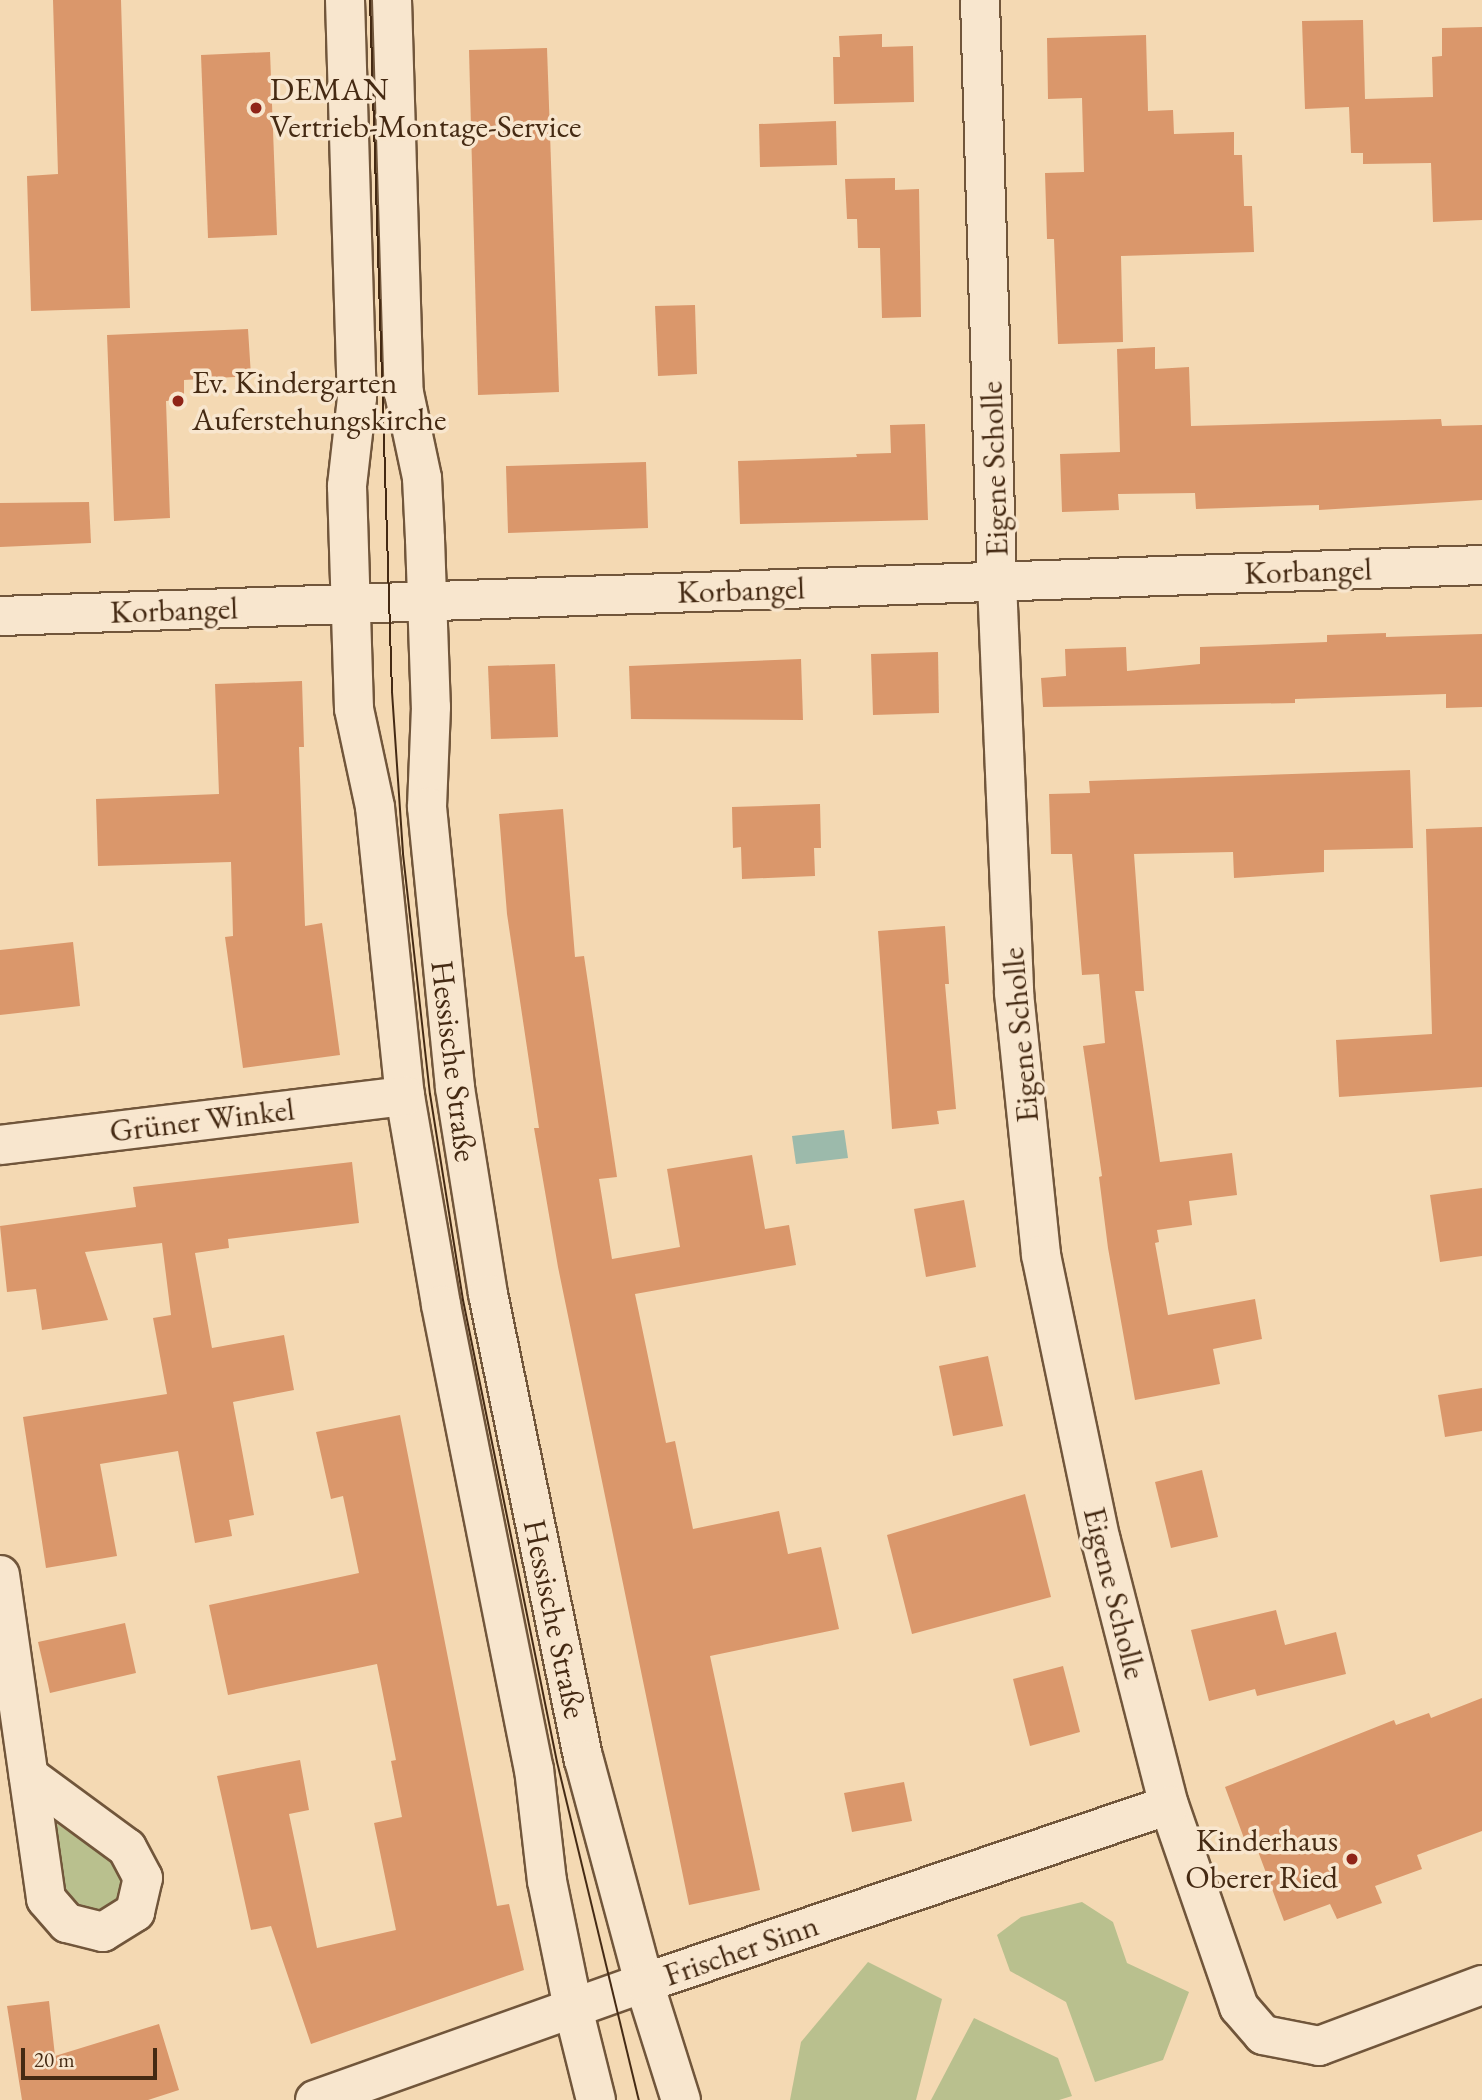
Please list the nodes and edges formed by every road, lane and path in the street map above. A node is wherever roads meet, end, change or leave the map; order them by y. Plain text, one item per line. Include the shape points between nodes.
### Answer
1 (345, 0) edge
2 (391, 0) edge
3 (980, 0) edge
4 (1482, 565) edge
5 (997, 582) junction
6 (428, 601) junction
7 (351, 604) junction
8 (0, 616) edge
9 (405, 1096) junction
10 (0, 1145) edge
11 (0, 1575) edge
12 (29, 1776) dead end
13 (1169, 1805) junction
14 (644, 1983) junction
15 (1482, 1985) edge
16 (573, 2008) junction
17 (315, 2100) edge
18 (596, 2100) edge
19 (681, 2100) edge

1 - 7 street, Hessische Straße via 357,398 347,486
2 - 6 street, Hessische Straße via 404,393 422,478
3 - 5 street, Eigene Scholle
4 - 5 street, Korbangel
5 - 6 street, Korbangel
5 - 13 street, Eigene Scholle via 1014,993 1041,1255 1101,1541
6 - 7 street, Korbangel
6 - 14 street, Hessische Straße via 431,707 427,807 457,1101 488,1294 584,1760
7 - 8 street, Korbangel
7 - 9 street, Hessische Straße via 354,709 375,807
9 - 10 street, Grüner Winkel
9 - 16 street, Hessische Straße via 441,1306 534,1769 547,1881
11 - 12 street
13 - 14 street, Frischer Sinn
13 - 15 street, Eigene Scholle via 1239,2007 1264,2035 1319,2046
14 - 16 street, Frischer Sinn
14 - 19 street, Hessische Straße
16 - 17 street, Frischer Sinn
16 - 18 street, Hessische Straße

